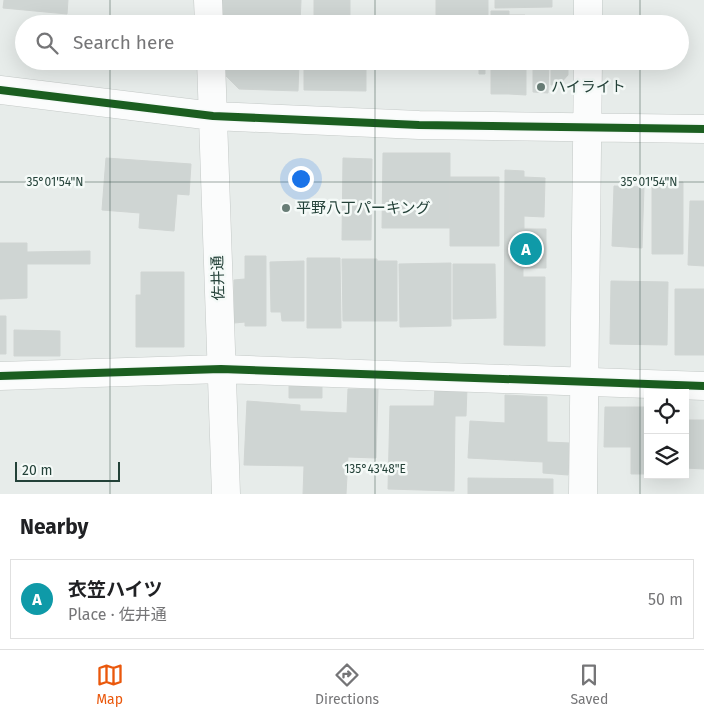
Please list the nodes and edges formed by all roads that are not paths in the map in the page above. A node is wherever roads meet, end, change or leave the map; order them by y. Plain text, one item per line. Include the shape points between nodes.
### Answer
1 (208, 0) edge
2 (588, 0) edge
3 (209, 15) edge
4 (588, 15) edge
5 (211, 70) edge
6 (588, 70) edge
7 (0, 90) edge
8 (213, 116) junction
9 (587, 128) junction
10 (704, 130) edge
11 (221, 369) junction
12 (0, 376) edge
13 (584, 382) junction
14 (704, 386) edge
15 (226, 494) edge
16 (583, 494) edge

1 - 3 street
2 - 4 street
5 - 8 street, 佐井通
6 - 9 street
7 - 8 street
8 - 9 street
8 - 11 street, 佐井通
9 - 10 street
9 - 13 street
11 - 12 street
11 - 13 street
11 - 15 street, 佐井通
13 - 14 street
13 - 16 street

